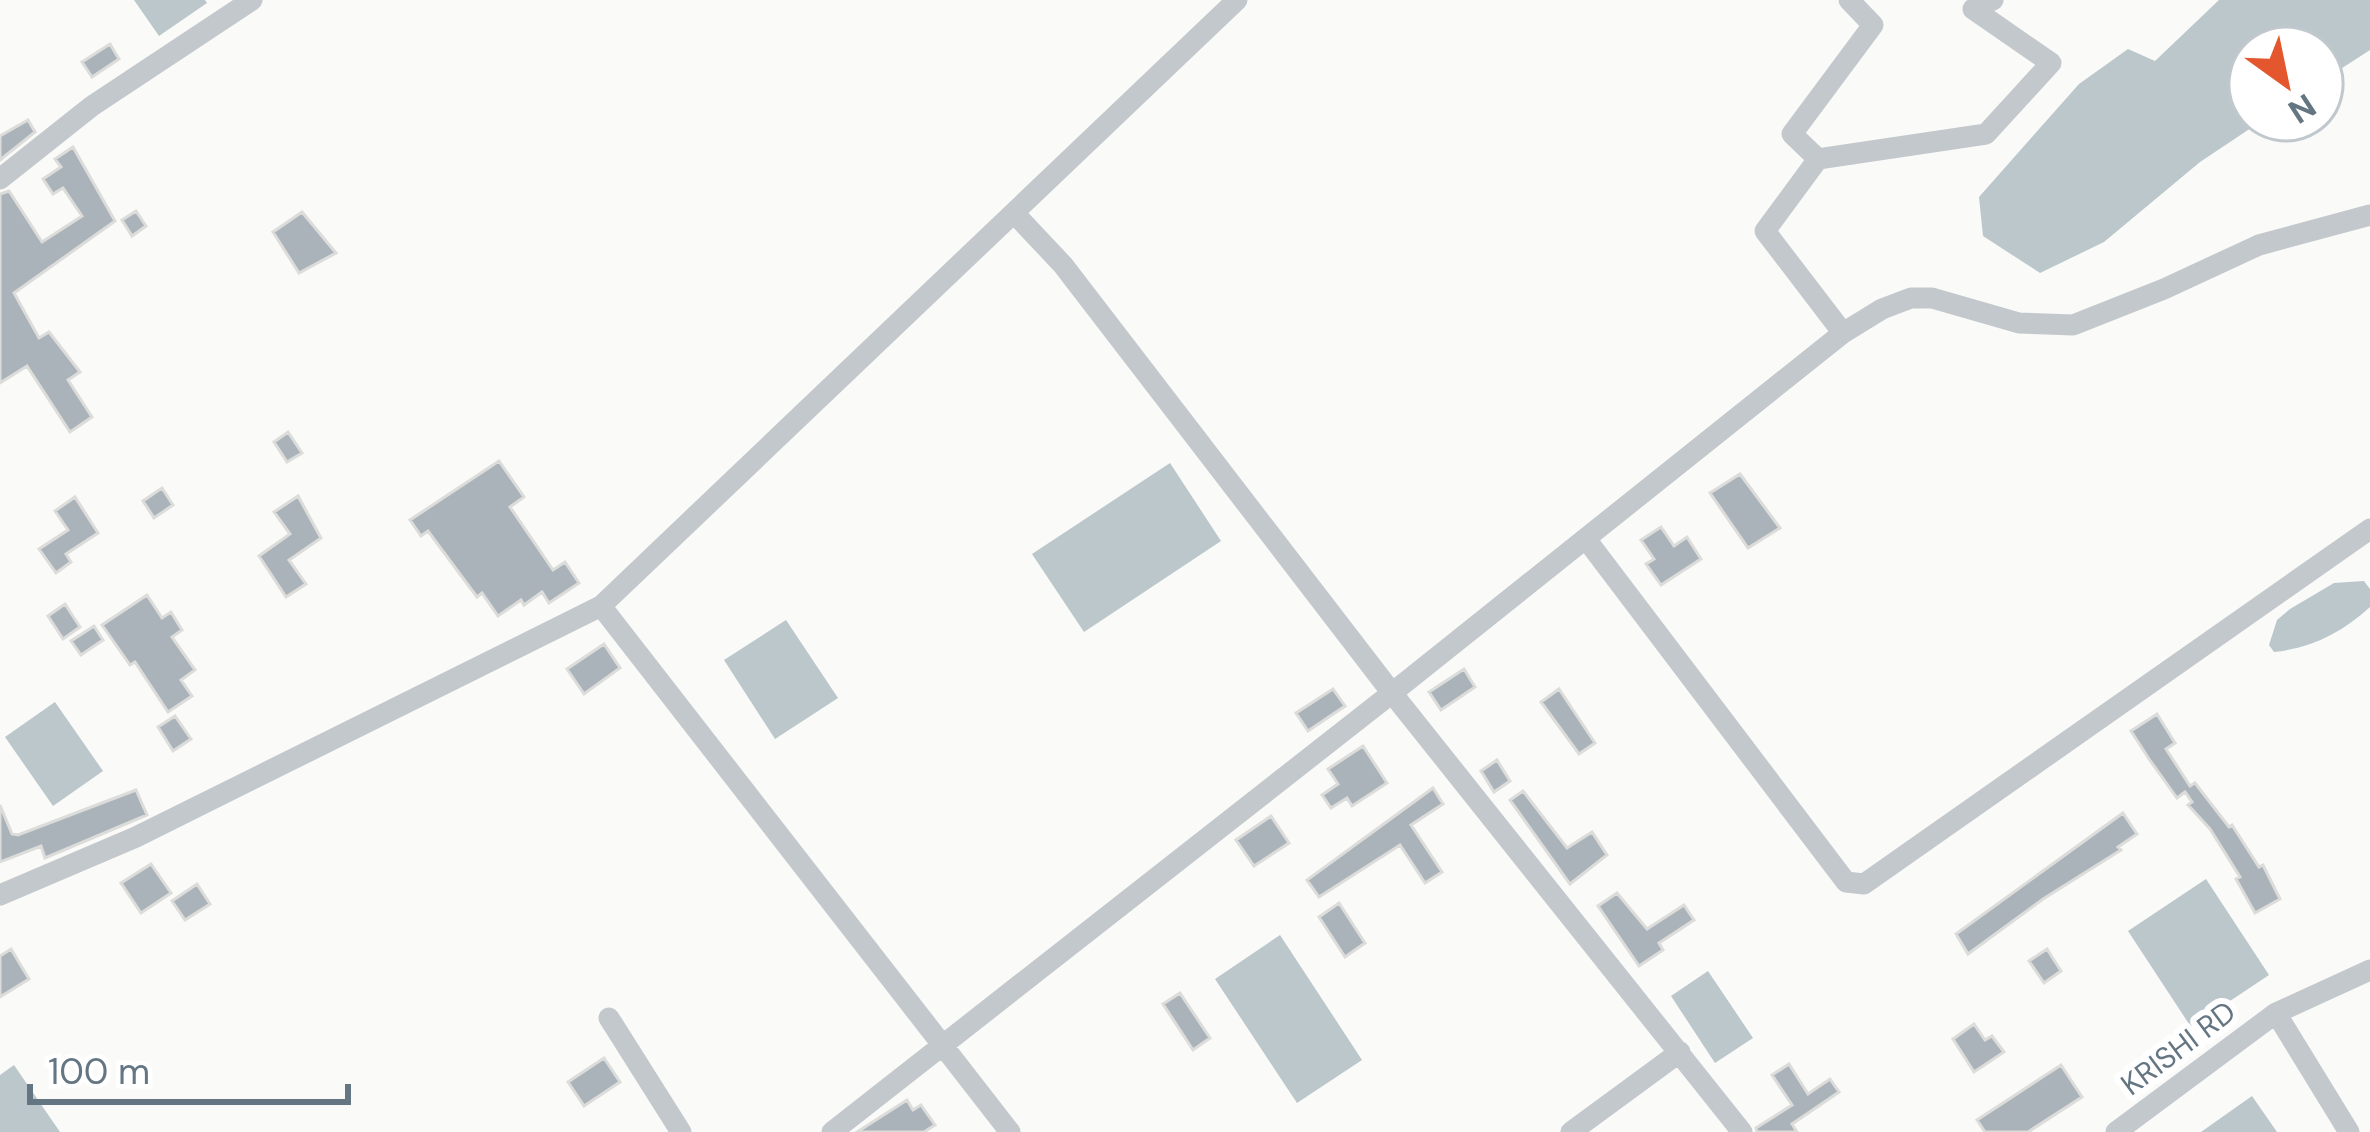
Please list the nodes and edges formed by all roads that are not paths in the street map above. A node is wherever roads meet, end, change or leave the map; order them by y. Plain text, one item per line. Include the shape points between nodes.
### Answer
1 (252, 0) edge
2 (1237, 0) edge
3 (1849, 0) edge
4 (1993, 0) edge
5 (1819, 159) junction
6 (0, 179) edge
7 (1015, 214) junction
8 (2370, 215) edge
9 (1843, 333) junction
10 (2370, 529) edge
11 (1586, 539) junction
12 (601, 606) junction
13 (1393, 693) junction
14 (0, 895) edge
15 (2370, 970) edge
16 (2276, 1013) junction
17 (609, 1018) dead end
18 (944, 1043) junction
19 (1680, 1052) junction
20 (681, 1132) edge
21 (832, 1132) edge
22 (1010, 1132) edge
23 (1571, 1132) edge
24 (1742, 1132) edge
25 (2116, 1132) edge
26 (2349, 1132) edge

1 - 6 street via 92,106
2 - 7 street
3 - 5 street via 1873,25 1792,134
4 - 5 street via 1973,9 2051,62 1986,134
5 - 9 street via 1765,231
7 - 12 street
7 - 13 street via 1063,265
8 - 9 street via 2259,245 2073,325 2019,323 1911,298
9 - 11 street
10 - 11 street via 1864,884 1846,882
11 - 13 street
12 - 14 street via 136,837
12 - 18 street
13 - 18 street
13 - 19 street
15 - 16 street, KRISHI RD
16 - 25 street, KRISHI RD
16 - 26 street
17 - 20 street
18 - 21 street
18 - 22 street
19 - 23 street
19 - 24 street

